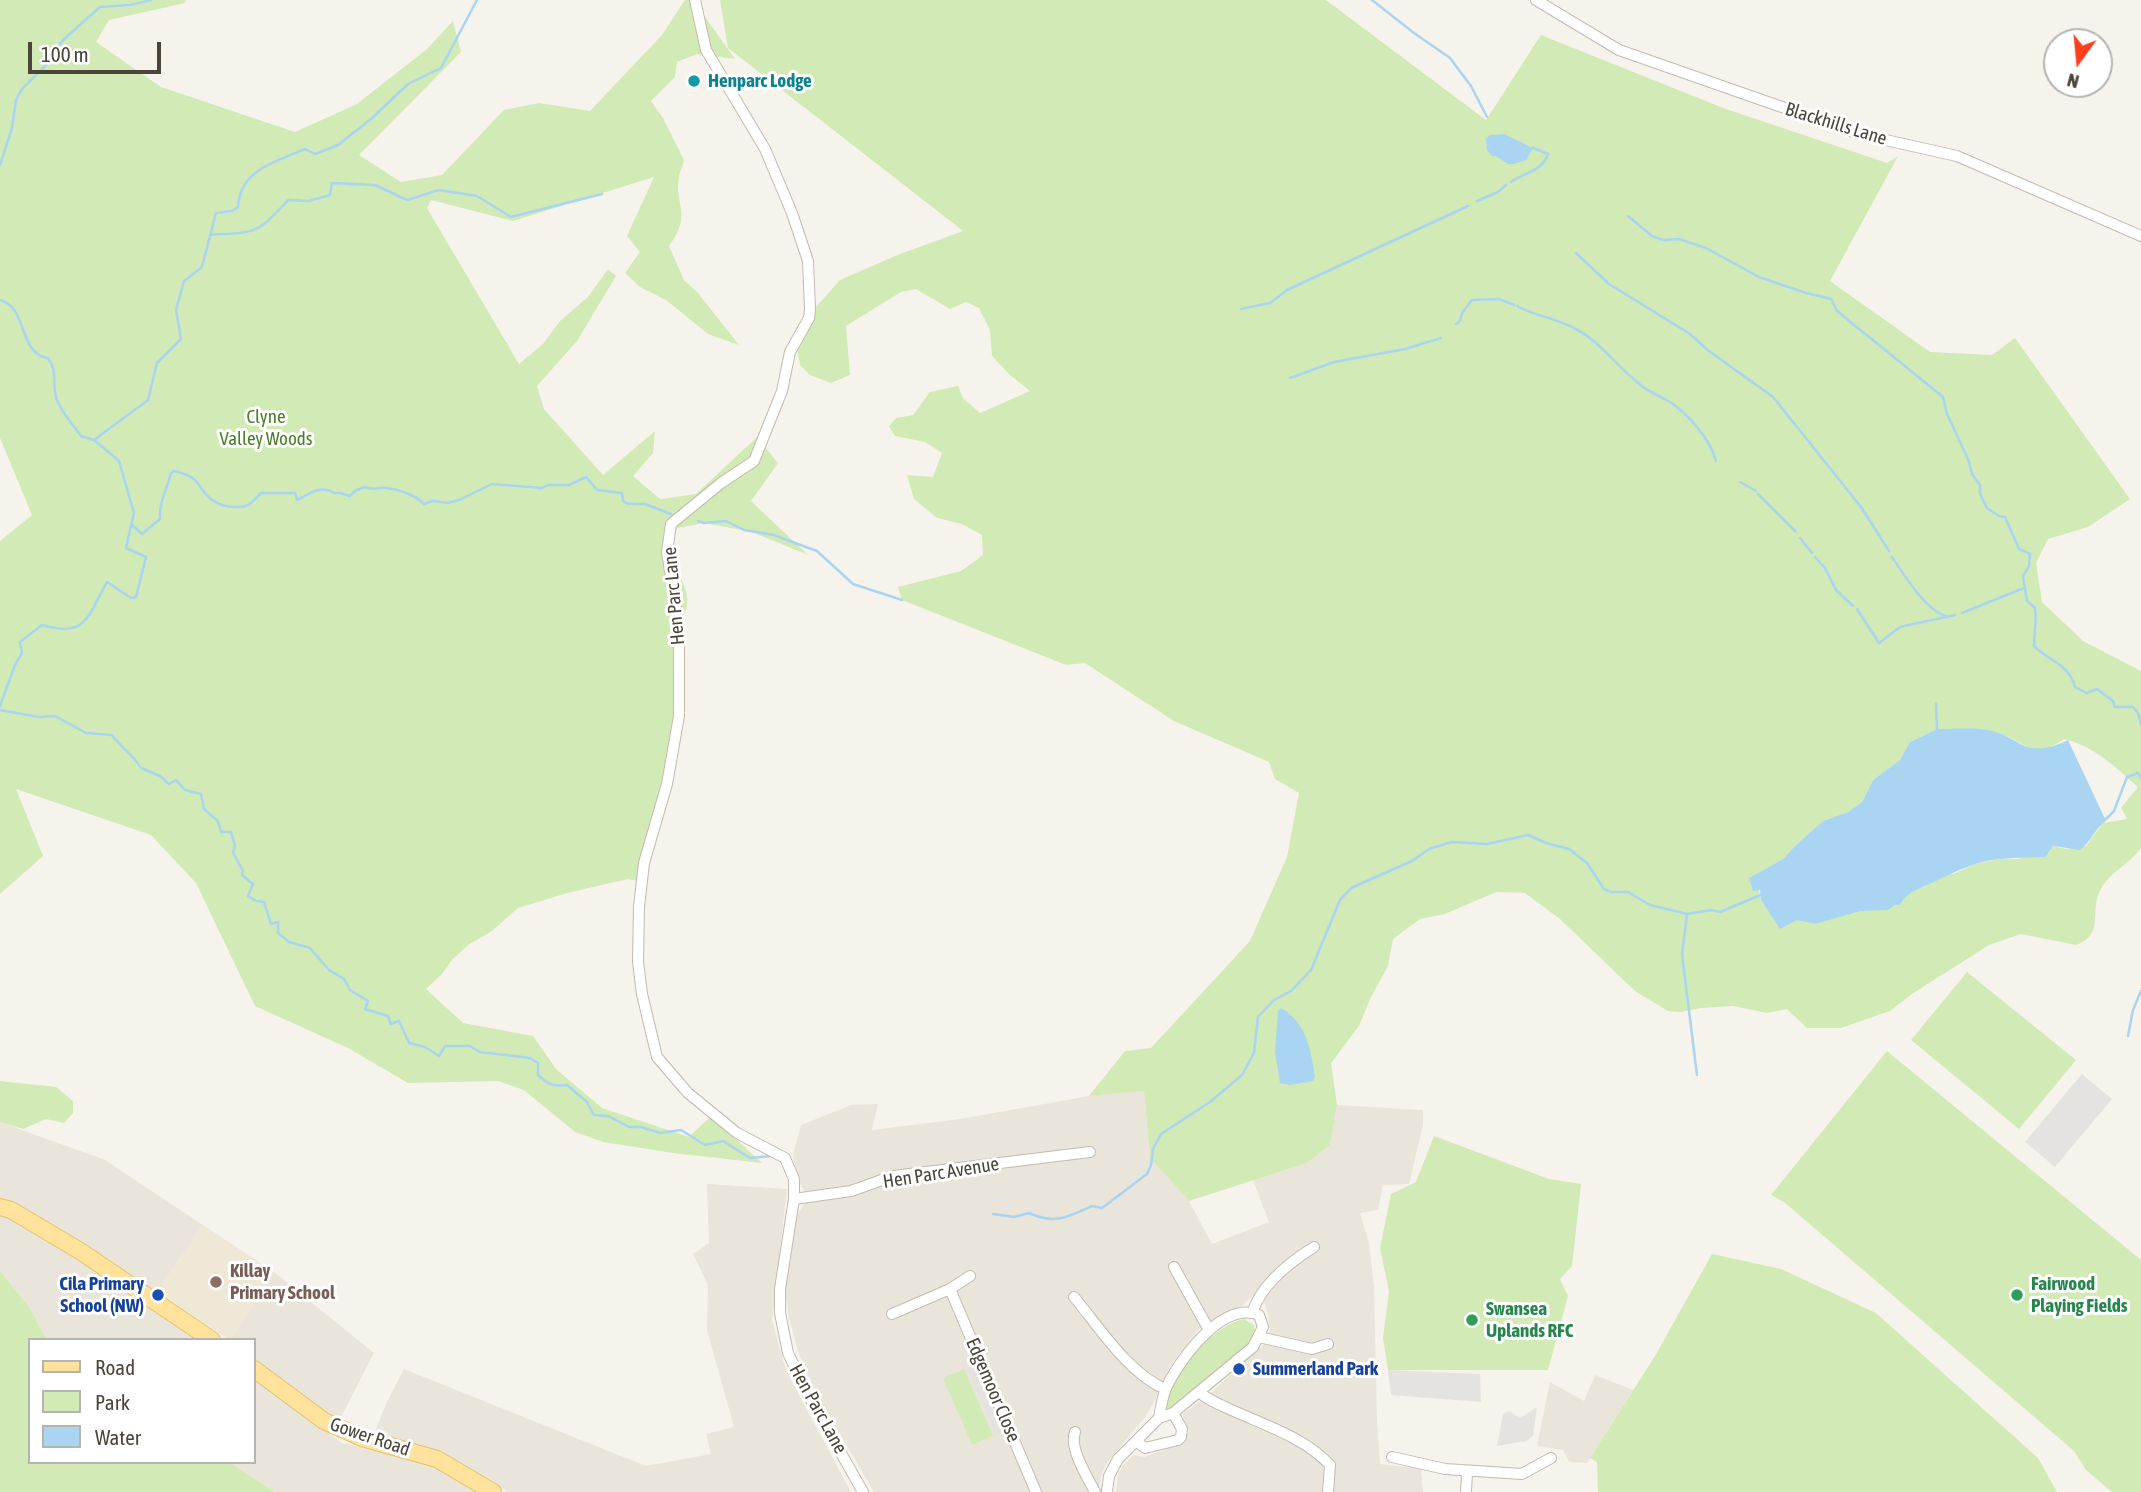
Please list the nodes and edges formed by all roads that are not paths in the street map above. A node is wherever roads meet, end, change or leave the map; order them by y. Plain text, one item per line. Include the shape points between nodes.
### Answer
1 (695, 0) edge
2 (1536, 0) edge
3 (2141, 236) edge
4 (1090, 1152) dead end
5 (794, 1199) junction
6 (0, 1207) edge
7 (1314, 1247) dead end
8 (1174, 1267) dead end
9 (970, 1276) dead end
10 (950, 1289) junction
11 (1074, 1297) dead end
12 (1252, 1312) junction
13 (892, 1314) dead end
14 (1209, 1330) junction
15 (1259, 1337) junction
16 (209, 1338) edge
17 (1328, 1344) dead end
18 (256, 1370) edge
19 (1165, 1389) junction
20 (1200, 1393) junction
21 (1173, 1413) junction
22 (1159, 1418) junction
23 (1075, 1432) dead end
24 (1136, 1441) junction
25 (1392, 1457) dead end
26 (1551, 1458) dead end
27 (1467, 1472) junction
28 (493, 1492) edge
29 (863, 1492) edge
30 (1035, 1492) edge
31 (1095, 1492) edge
32 (1107, 1492) edge
33 (1328, 1492) edge
34 (1466, 1492) edge

1 - 5 street, Hen Parc Lane via 706,50 765,149 792,213 808,261 810,309 790,352 782,391 754,461 671,524 667,552 679,626 678,716 667,785 644,863 638,962 657,1057 688,1093 737,1133 785,1158 794,1179
2 - 3 street, Blackhills Lane via 1619,50 1859,134 1957,156
4 - 5 street, Hen Parc Avenue via 893,1176 851,1191
5 - 29 street, Hen Parc Lane via 780,1289 788,1353
6 - 16 main road via 80,1251
7 - 12 street via 1279,1274
8 - 14 street
9 - 10 street
10 - 13 street
10 - 30 street, Edgemoor Close
11 - 19 street via 1134,1369
12 - 14 street via 1229,1316
12 - 15 street via 1262,1320
14 - 19 street
15 - 17 street via 1312,1349
15 - 20 street
18 - 28 main road, Gower Road via 324,1421 362,1438 438,1459
19 - 22 street
20 - 21 street
20 - 33 street via 1318,1452 1330,1465
21 - 22 street
21 - 24 street via 1182,1429 1178,1440 1145,1448
22 - 24 street
23 - 31 street via 1082,1466
24 - 32 street via 1118,1459
25 - 27 street
26 - 27 street via 1522,1474
27 - 34 street

